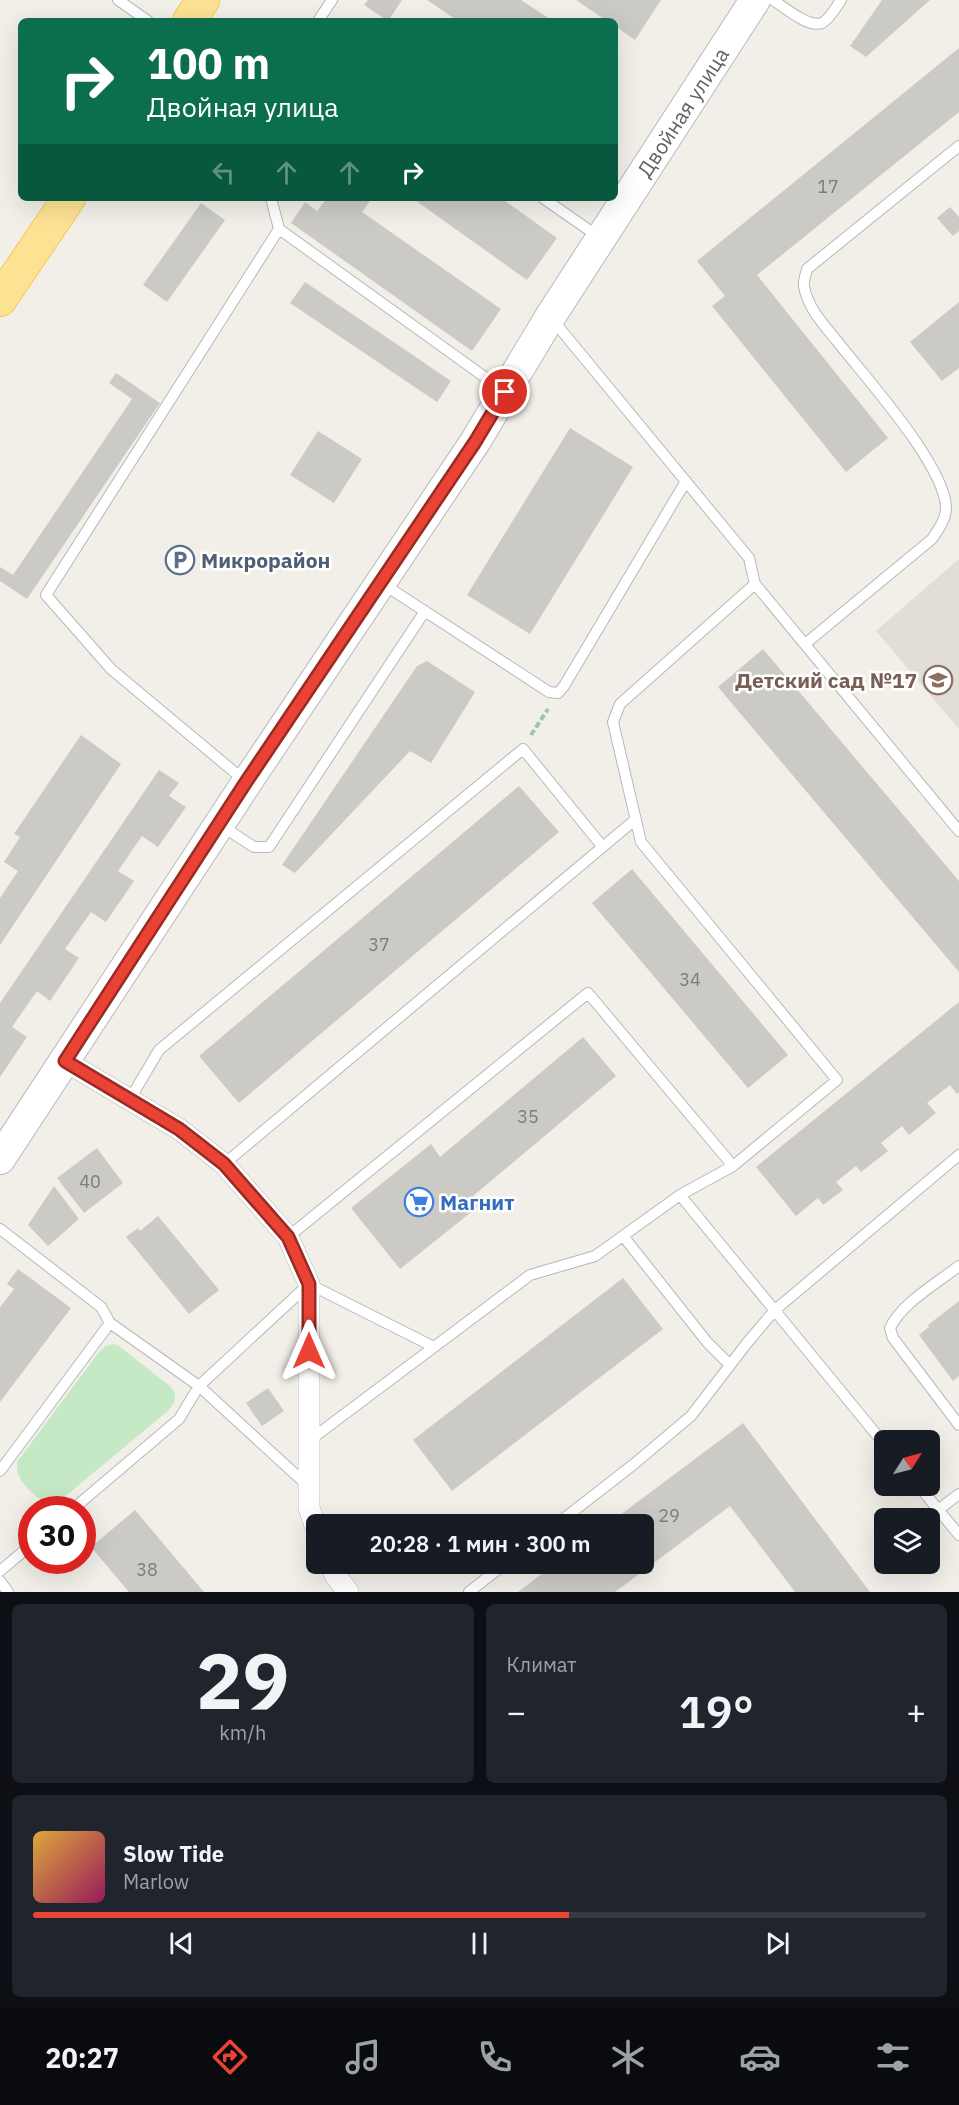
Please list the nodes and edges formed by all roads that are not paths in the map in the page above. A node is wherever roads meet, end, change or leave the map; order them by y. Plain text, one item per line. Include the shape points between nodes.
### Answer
1 (118, 0) edge
2 (203, 0) edge
3 (332, 0) edge
4 (755, 0) edge
5 (773, 0) edge
6 (841, 0) edge
7 (144, 18) edge
8 (191, 18) edge
9 (320, 18) edge
10 (959, 146) edge
11 (67, 201) edge
12 (272, 201) edge
13 (547, 201) edge
14 (279, 229) junction
15 (601, 238) junction
16 (0, 300) edge
17 (550, 317) junction
18 (505, 392) junction
19 (686, 481) junction
20 (381, 582) junction
21 (754, 584) junction
22 (425, 611) junction
23 (804, 644) junction
24 (246, 782) junction
25 (636, 819) junction
26 (219, 824) junction
27 (959, 831) edge
28 (602, 846) junction
29 (65, 1061) junction
30 (130, 1099) junction
31 (959, 1155) edge
32 (1, 1156) edge
33 (224, 1164) junction
34 (733, 1166) junction
35 (680, 1195) junction
36 (0, 1229) edge
37 (623, 1236) junction
38 (288, 1237) junction
39 (959, 1266) edge
40 (309, 1284) junction
41 (775, 1310) junction
42 (110, 1323) junction
43 (434, 1347) junction
44 (730, 1365) junction
45 (199, 1386) junction
46 (955, 1412) edge
47 (959, 1425) edge
48 (874, 1432) edge
49 (309, 1441) junction
50 (0, 1471) edge
51 (309, 1486) junction
52 (959, 1494) edge
53 (88, 1496) edge
54 (927, 1496) edge
55 (936, 1508) edge
56 (940, 1508) edge
57 (940, 1512) edge
58 (311, 1514) edge
59 (570, 1514) edge
60 (959, 1535) edge
61 (18, 1555) edge
62 (0, 1570) edge
63 (335, 1574) edge
64 (492, 1574) edge
65 (0, 1581) edge
66 (8, 1592) edge
67 (348, 1592) edge
68 (469, 1592) edge

1 - 7 lane
2 - 8 highway
3 - 9 lane
4 - 15 street, Двойная улица
5 - 6 lane via 811,23 822,23
10 - 23 lane via 807,268 804,284 808,302 919,444 941,486 946,510 941,527 932,538
11 - 16 highway
12 - 14 lane
13 - 15 lane
14 - 18 lane
14 - 24 lane via 46,595 111,669
15 - 17 street, Двойная улица
17 - 18 street, Двойная улица
17 - 19 lane
18 - 20 street, Двойная улица
19 - 21 lane via 749,558
19 - 22 lane via 558,693 549,692
20 - 22 lane
20 - 24 street, Двойная улица
21 - 23 lane
21 - 25 lane via 620,704 613,722
22 - 26 lane via 269,847 254,847
23 - 27 lane
24 - 26 street, Двойная улица
25 - 28 lane
25 - 34 lane via 641,842 837,1080
26 - 29 street, Двойная улица
28 - 30 lane via 523,749 159,1050
28 - 33 lane
29 - 30 street
29 - 32 street, Двойная улица
30 - 33 street via 179,1129
31 - 41 lane
33 - 38 street
34 - 35 lane
34 - 38 lane via 588,993
35 - 37 lane
35 - 41 lane
36 - 42 lane via 101,1307
37 - 43 lane via 595,1256 530,1275
37 - 44 lane via 707,1342
38 - 40 street
39 - 46 lane via 903,1309 890,1328 893,1338
40 - 43 lane
40 - 45 lane
40 - 49 street
41 - 44 lane
41 - 48 lane
42 - 45 lane
42 - 50 lane
43 - 49 lane
44 - 59 lane via 691,1416
45 - 51 lane
45 - 53 lane via 179,1419
46 - 47 lane
49 - 51 street
51 - 58 street
52 - 56 lane
54 - 55 lane
57 - 60 lane
61 - 62 lane
63 - 67 street
64 - 68 lane
65 - 66 lane

